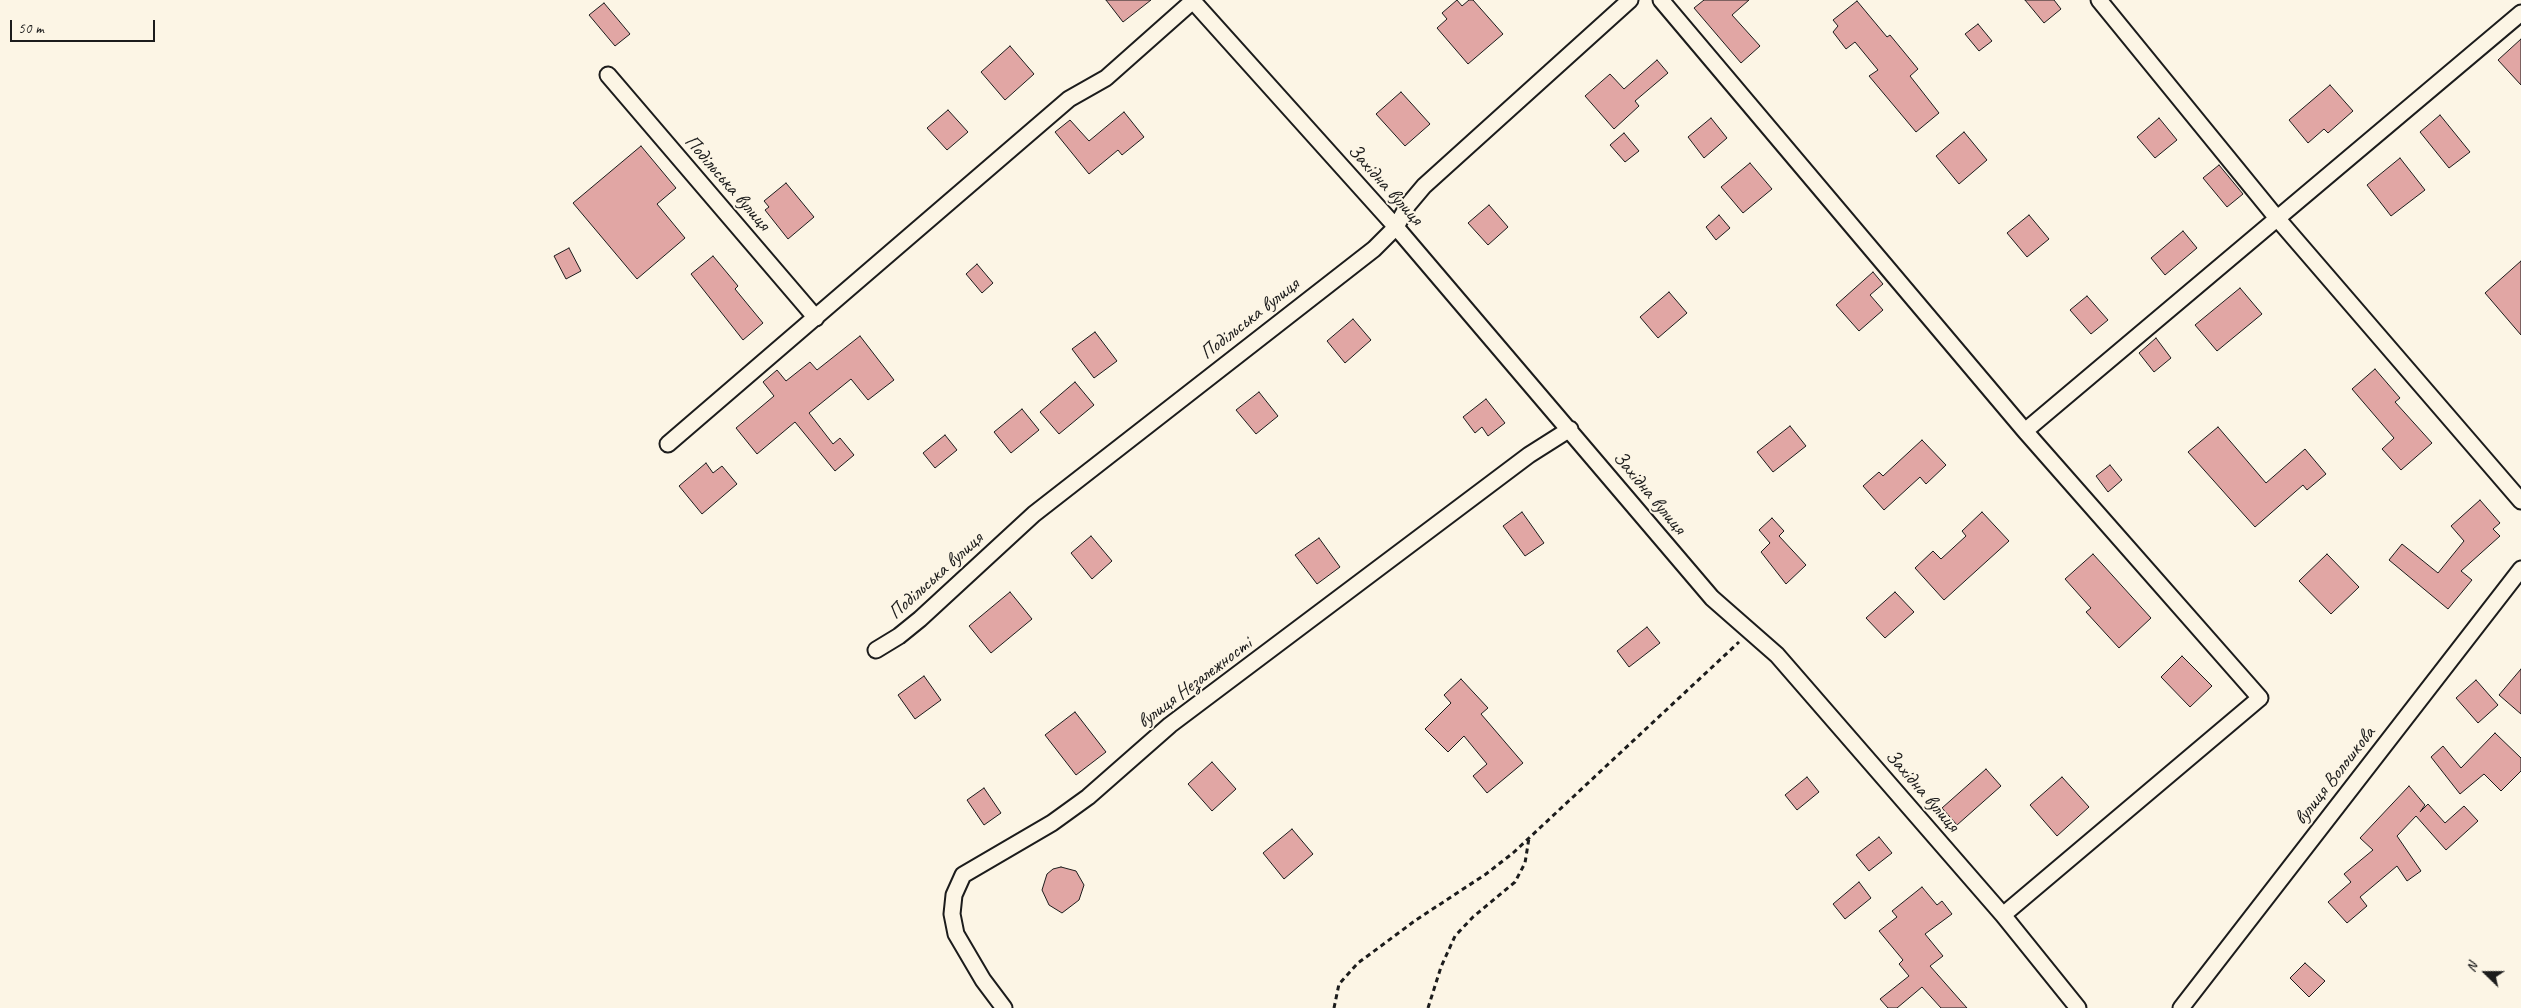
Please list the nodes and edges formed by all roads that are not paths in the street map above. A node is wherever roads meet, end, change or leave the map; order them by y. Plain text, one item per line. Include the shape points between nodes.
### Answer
1 (1193, 0) edge
2 (1630, 0) edge
3 (1662, 0) edge
4 (2099, 0) edge
5 (2521, 12) edge
6 (608, 75) dead end
7 (2276, 217) junction
8 (1396, 226) junction
9 (816, 318) junction
10 (1570, 429) junction
11 (2025, 431) junction
12 (668, 444) dead end
13 (2521, 501) edge
14 (2521, 569) edge
15 (876, 650) dead end
16 (2002, 915) junction
17 (1004, 1008) edge
18 (2078, 1008) edge
19 (2181, 1008) edge

1 - 8 street, Західна вулиця
1 - 9 street via 1106,78 1070,100
2 - 8 street, Подільська вулиця via 1424,186
3 - 11 street
4 - 7 street
5 - 7 street
6 - 9 street, Подільська вулиця
7 - 11 street
7 - 13 street
8 - 10 street, Західна вулиця
8 - 15 street, Подільська вулиця via 1374,248 1034,514 920,619
9 - 12 street
10 - 16 street, Західна вулиця via 1712,598 1777,655
10 - 17 street, вулиця Незалежності via 1529,456 1170,725 1088,797 1052,823 963,875 954,894 952,914 956,934
11 - 16 street via 2260,698
14 - 19 street, вулиця Волошкова
16 - 18 street, Західна вулиця

